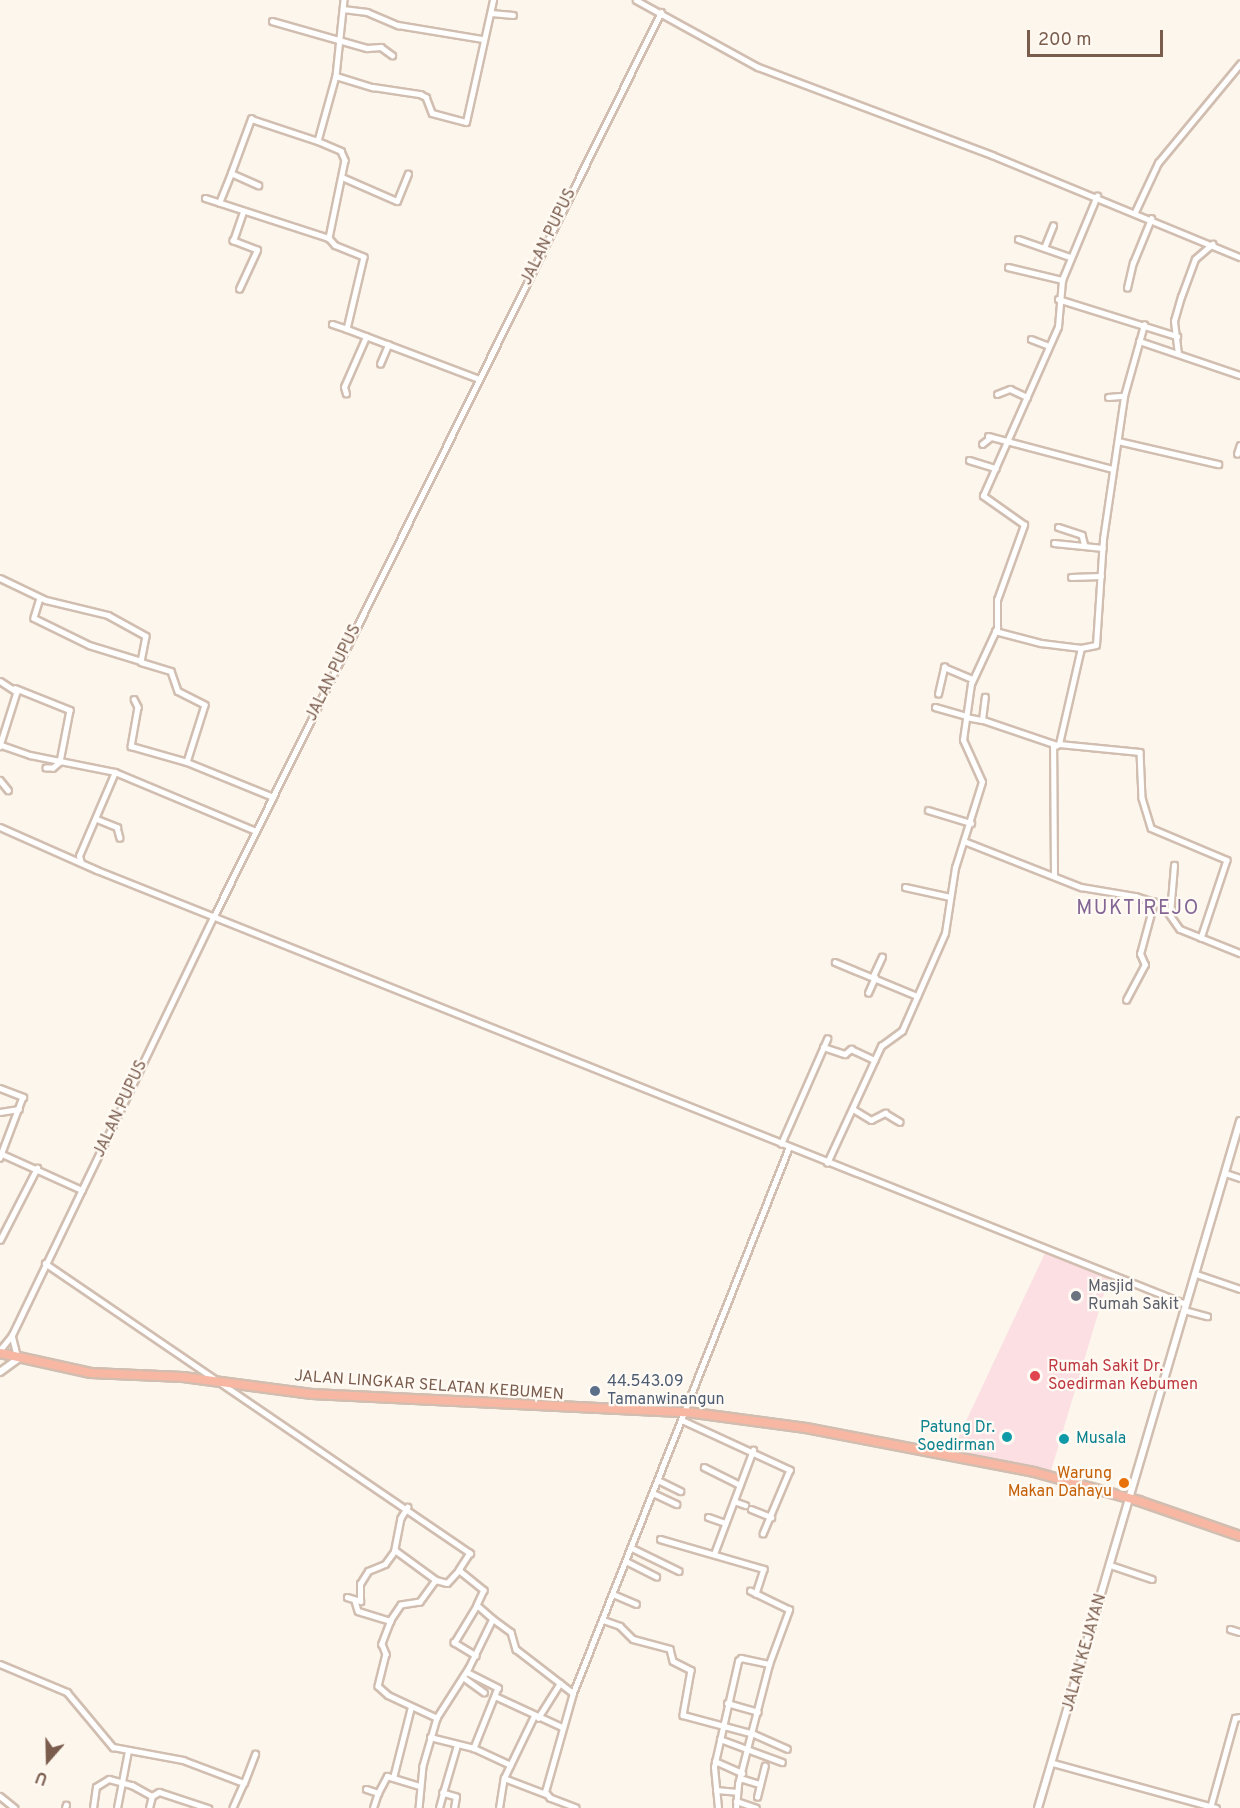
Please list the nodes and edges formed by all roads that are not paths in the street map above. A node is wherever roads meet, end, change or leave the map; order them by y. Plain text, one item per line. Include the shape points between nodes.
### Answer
1 (344, 0) edge
2 (493, 0) edge
3 (636, 0) edge
4 (344, 9) junction
5 (661, 12) junction
6 (491, 13) junction
7 (513, 15) dead end
8 (272, 21) dead end
9 (341, 38) junction
10 (483, 39) junction
11 (392, 55) dead end
12 (1240, 64) edge
13 (336, 76) junction
14 (318, 141) junction
15 (231, 173) junction
16 (408, 174) dead end
17 (342, 177) junction
18 (258, 185) dead end
19 (1097, 196) junction
20 (205, 198) dead end
21 (219, 203) junction
22 (243, 212) junction
23 (1135, 212) junction
24 (1151, 219) junction
25 (1053, 226) dead end
26 (329, 238) junction
27 (1018, 238) dead end
28 (1212, 244) junction
29 (1044, 248) junction
30 (1070, 256) junction
31 (1240, 257) edge
32 (1008, 267) dead end
33 (1062, 280) junction
34 (239, 288) dead end
35 (1127, 288) dead end
36 (1058, 299) junction
37 (332, 324) dead end
38 (1144, 325) junction
39 (347, 329) junction
40 (1177, 336) junction
41 (366, 337) junction
42 (1031, 339) dead end
43 (1139, 341) junction
44 (388, 345) junction
45 (1049, 346) junction
46 (1178, 354) junction
47 (380, 364) dead end
48 (1240, 375) edge
49 (479, 379) junction
50 (346, 394) dead end
51 (997, 394) dead end
52 (1124, 396) junction
53 (1027, 397) junction
54 (1108, 397) dead end
55 (1118, 441) junction
56 (1007, 443) junction
57 (982, 444) dead end
58 (1240, 445) edge
59 (1237, 454) dead end
60 (969, 460) dead end
61 (1218, 464) dead end
62 (996, 468) junction
63 (1113, 469) junction
64 (1058, 527) dead end
65 (1054, 543) dead end
66 (1085, 546) junction
67 (1102, 548) junction
68 (1101, 576) junction
69 (1071, 577) dead end
70 (0, 578) edge
71 (40, 598) junction
72 (995, 632) junction
73 (1080, 648) junction
74 (141, 661) junction
75 (972, 679) junction
76 (0, 681) edge
77 (15, 688) junction
78 (938, 694) dead end
79 (985, 697) dead end
80 (134, 699) dead end
81 (935, 708) dead end
82 (966, 716) junction
83 (983, 720) junction
84 (1058, 744) junction
85 (1, 745) edge
86 (60, 762) junction
87 (188, 762) junction
88 (46, 768) dead end
89 (115, 772) junction
90 (0, 780) edge
91 (8, 789) dead end
92 (273, 797) junction
93 (928, 810) dead end
94 (97, 819) junction
95 (971, 823) junction
96 (0, 827) edge
97 (256, 831) junction
98 (120, 838) dead end
99 (964, 841) junction
100 (81, 864) junction
101 (1174, 865) dead end
102 (1054, 875) junction
103 (905, 887) dead end
104 (950, 897) junction
105 (1154, 902) junction
106 (1170, 914) junction
107 (214, 916) junction
108 (1201, 938) junction
109 (1240, 953) edge
110 (882, 957) dead end
111 (835, 962) dead end
112 (874, 976) junction
113 (868, 993) dead end
114 (917, 996) junction
115 (1126, 1000) dead end
116 (826, 1039) dead end
117 (823, 1047) junction
118 (875, 1060) junction
119 (0, 1088) edge
120 (853, 1108) junction
121 (19, 1109) junction
122 (0, 1112) edge
123 (1240, 1121) edge
124 (900, 1122) dead end
125 (781, 1144) junction
126 (789, 1147) junction
127 (0, 1155) edge
128 (827, 1163) junction
129 (37, 1168) junction
130 (1225, 1173) junction
131 (1240, 1178) edge
132 (82, 1190) junction
133 (0, 1240) edge
134 (45, 1263) junction
135 (1196, 1274) junction
136 (1240, 1289) edge
137 (1185, 1307) junction
138 (1207, 1316) dead end
139 (12, 1335) junction
140 (0, 1352) edge
141 (19, 1358) junction
142 (0, 1372) edge
143 (219, 1381) junction
144 (684, 1416) junction
145 (753, 1450) junction
146 (704, 1467) dead end
147 (658, 1480) junction
148 (740, 1485) junction
149 (681, 1491) dead end
150 (653, 1493) junction
151 (1129, 1498) junction
152 (734, 1502) junction
153 (677, 1504) dead end
154 (745, 1505) dead end
155 (408, 1507) junction
156 (751, 1509) dead end
157 (708, 1517) dead end
158 (771, 1517) junction
159 (725, 1523) junction
160 (764, 1534) dead end
161 (1240, 1536) edge
162 (660, 1539) dead end
163 (632, 1548) junction
164 (395, 1550) junction
165 (714, 1554) junction
166 (626, 1561) junction
167 (1110, 1566) junction
168 (459, 1570) junction
169 (679, 1571) dead end
170 (656, 1576) dead end
171 (1152, 1579) dead end
172 (436, 1580) junction
173 (750, 1591) dead end
174 (756, 1593) junction
175 (613, 1594) junction
176 (347, 1597) dead end
177 (355, 1601) junction
178 (636, 1604) dead end
179 (477, 1605) junction
180 (493, 1619) junction
181 (603, 1620) junction
182 (390, 1621) junction
183 (1230, 1629) dead end
184 (1240, 1632) edge
185 (476, 1656) junction
186 (0, 1664) edge
187 (769, 1664) junction
188 (467, 1672) junction
189 (463, 1677) junction
190 (560, 1683) junction
191 (484, 1692) dead end
192 (573, 1693) junction
193 (495, 1696) junction
194 (727, 1703) junction
195 (411, 1707) junction
196 (758, 1712) junction
197 (536, 1717) junction
198 (1238, 1717) edge
199 (437, 1718) junction
200 (721, 1726) junction
201 (562, 1727) junction
202 (754, 1734) junction
203 (430, 1737) junction
204 (720, 1739) junction
205 (457, 1745) junction
206 (474, 1748) junction
207 (786, 1749) dead end
208 (749, 1750) junction
209 (128, 1751) junction
210 (255, 1754) dead end
211 (715, 1761) junction
212 (782, 1762) dead end
213 (1053, 1763) junction
214 (510, 1765) junction
215 (765, 1766) dead end
216 (741, 1775) junction
217 (393, 1778) junction
218 (504, 1778) junction
219 (121, 1781) junction
220 (244, 1783) junction
221 (760, 1784) junction
222 (420, 1786) junction
223 (366, 1789) dead end
224 (716, 1790) junction
225 (737, 1792) junction
226 (378, 1793) junction
227 (443, 1793) junction
228 (546, 1794) junction
229 (0, 1796) edge
230 (152, 1796) junction
231 (757, 1797) dead end
232 (187, 1801) junction
233 (736, 1801) junction
234 (234, 1806) edge
235 (1212, 1807) edge
236 (15, 1808) edge
237 (93, 1808) edge
238 (117, 1808) edge
239 (149, 1808) edge
240 (186, 1808) edge
241 (208, 1808) edge
242 (242, 1808) edge
243 (373, 1808) edge
244 (419, 1808) edge
245 (439, 1808) edge
246 (454, 1808) edge
247 (498, 1808) edge
248 (576, 1808) edge
249 (718, 1808) edge
250 (736, 1808) edge
251 (756, 1808) edge
252 (1038, 1808) edge

1 - 4 street
2 - 6 street
3 - 5 street
4 - 9 street
4 - 10 street via 368,12 398,25
5 - 19 street via 759,67
5 - 49 street, JALAN PUPUS
6 - 7 street
6 - 10 street
8 - 9 street
9 - 11 street via 367,48 381,47
9 - 13 street
10 - 13 street via 468,120 460,122 432,113 426,97 420,94 373,87
12 - 23 street via 1158,163
13 - 14 street
14 - 15 street via 250,119
14 - 17 street via 341,151 345,160
15 - 18 street
15 - 21 street
16 - 17 street via 397,201
17 - 26 street
19 - 23 street
19 - 30 street
20 - 21 street
21 - 22 street
22 - 26 street
22 - 34 street via 232,241 257,250
23 - 24 street
24 - 28 street
24 - 35 street
25 - 29 street
26 - 39 street via 335,245 364,256
27 - 29 street
28 - 31 street
28 - 40 street via 1196,259 1185,286 1174,321
29 - 30 street
30 - 33 street
32 - 33 street
33 - 36 street
36 - 38 street
36 - 45 street via 1059,320
37 - 39 street
38 - 40 street
38 - 43 street
39 - 41 street
40 - 46 street
41 - 44 street
41 - 50 street via 344,387
42 - 45 street
43 - 46 street
43 - 52 street
44 - 47 street
44 - 49 street
45 - 53 street
46 - 48 street
49 - 92 street, JALAN PUPUS
51 - 53 street via 1012,389
52 - 54 street
52 - 55 street
53 - 56 street
55 - 61 street
55 - 63 street
56 - 57 street via 990,437
56 - 62 street
56 - 63 street
58 - 59 street
60 - 62 street
62 - 72 street via 983,497 1024,525 997,600
63 - 67 street
64 - 66 street via 1082,535
65 - 66 street
66 - 67 street
67 - 68 street
68 - 69 street
68 - 73 street via 1096,645
70 - 71 street
71 - 74 street via 34,618 89,645
71 - 74 street via 108,615 145,634
72 - 73 street
72 - 75 street
73 - 84 street
74 - 87 street via 171,670 178,691 205,703 205,714
75 - 78 street via 944,668
75 - 82 street
76 - 77 street
77 - 85 street via 12,715
77 - 86 street via 70,710
79 - 83 street
80 - 87 street via 138,707 129,745
81 - 82 street
82 - 83 street
82 - 95 street via 963,740 982,777
83 - 84 street
84 - 102 street via 1050,753
84 - 108 street via 1140,752 1142,798 1151,828 1226,859
85 - 86 street
86 - 88 street
86 - 89 street
87 - 92 street
89 - 94 street
89 - 97 street
90 - 91 street
92 - 97 street, JALAN PUPUS
93 - 95 street
94 - 98 street via 117,826
94 - 100 street via 79,856
95 - 99 street
96 - 100 street
97 - 107 street, JALAN PUPUS
99 - 102 street
99 - 104 street
100 - 107 street
101 - 106 street
102 - 105 street via 1081,887
103 - 104 street
104 - 114 street via 945,933
105 - 106 street
105 - 115 street via 1140,954 1145,965
106 - 108 street via 1178,928
107 - 125 street
107 - 132 street, JALAN PUPUS
108 - 109 street
110 - 112 street
111 - 112 street
112 - 113 street
112 - 114 street
114 - 118 street via 901,1033 884,1041
116 - 117 street
117 - 118 street via 845,1054 851,1049
117 - 125 street
118 - 120 street
119 - 121 street via 23,1097
120 - 124 street via 871,1120 885,1113
120 - 128 street
121 - 122 street
121 - 127 street
123 - 130 main road, JALAN KEJAYAN
125 - 126 street
126 - 128 street
126 - 144 street
127 - 129 street
128 - 137 street
129 - 132 street
129 - 133 street
130 - 131 street
130 - 135 main road, JALAN KEJAYAN
132 - 134 street, JALAN PUPUS
134 - 139 street, JALAN PUPUS
134 - 143 street
135 - 136 street
135 - 137 main road, JALAN KEJAYAN
137 - 138 street
137 - 151 main road, JALAN KEJAYAN
139 - 140 street, JALAN PUPUS
139 - 141 street
140 - 141 highway, JALAN LINGKAR SELATAN KEBUMEN
141 - 142 main road
141 - 143 highway, JALAN LINGKAR SELATAN KEBUMEN via 91,1373
143 - 144 highway, JALAN LINGKAR SELATAN KEBUMEN via 347,1396
143 - 155 street
144 - 145 street
144 - 147 street
144 - 151 highway, JALAN LINGKAR SELATAN KEBUMEN via 806,1428 976,1458
145 - 148 street
145 - 158 street via 790,1471
146 - 148 street
147 - 149 street
147 - 150 street
148 - 152 street
150 - 153 street
150 - 163 street
151 - 161 highway, JALAN LINGKAR SELATAN KEBUMEN
151 - 167 main road, JALAN KEJAYAN
152 - 154 street
152 - 159 street
155 - 164 street via 401,1518
155 - 168 street via 469,1551
156 - 158 street
157 - 159 street
158 - 160 street
159 - 165 street
162 - 165 street
163 - 166 street
163 - 169 street
164 - 172 street
164 - 177 street via 385,1564 369,1570 360,1586 363,1596
165 - 174 street via 765,1570
166 - 170 street
166 - 175 street
167 - 171 street
167 - 213 main road, JALAN KEJAYAN
168 - 172 street via 447,1583
168 - 179 street via 484,1590
172 - 182 street via 420,1602 401,1605
173 - 174 street
174 - 187 street via 789,1608
175 - 178 street
175 - 181 street
176 - 177 street
177 - 182 street via 358,1611
179 - 180 street
179 - 185 street via 454,1642
180 - 185 street
180 - 190 street via 511,1632 513,1646
181 - 192 street
181 - 200 street via 620,1626 633,1639 670,1650 674,1661 693,1674 683,1714
182 - 195 street via 382,1644 386,1654 378,1686
183 - 184 street
185 - 188 street
186 - 209 street via 67,1692 106,1741
187 - 194 street via 739,1658
187 - 196 street
188 - 189 street
188 - 193 street via 496,1686
189 - 191 street
189 - 199 street
190 - 192 street
190 - 197 street
192 - 201 street
193 - 197 street
193 - 206 street
194 - 196 street
194 - 200 street
195 - 199 street
195 - 217 street
196 - 202 street
197 - 201 street
197 - 214 street
198 - 235 street
199 - 203 street
200 - 202 street
200 - 204 street
201 - 228 street
202 - 207 street
202 - 208 street
203 - 205 street
203 - 222 street
204 - 208 street
204 - 211 street
205 - 206 street
205 - 227 street
206 - 214 street
208 - 212 street
208 - 216 street
209 - 219 street
209 - 220 street via 183,1760
210 - 220 street
211 - 216 street
211 - 224 street
213 - 235 street
213 - 252 main road, JALAN KEJAYAN
214 - 218 street
215 - 221 street
216 - 221 street
216 - 225 street
217 - 222 street
217 - 226 street via 384,1778
218 - 228 street
218 - 247 street
219 - 230 street
219 - 237 street via 109,1779 96,1787
219 - 238 street
220 - 234 street
221 - 231 street
222 - 244 street
223 - 226 street
224 - 225 street
224 - 249 street
225 - 233 street
226 - 243 street
227 - 245 street
227 - 246 street via 456,1797
228 - 248 street
229 - 236 street
230 - 232 street via 159,1792
230 - 239 street
232 - 240 street
232 - 241 street
233 - 250 street
233 - 251 street
234 - 242 street

